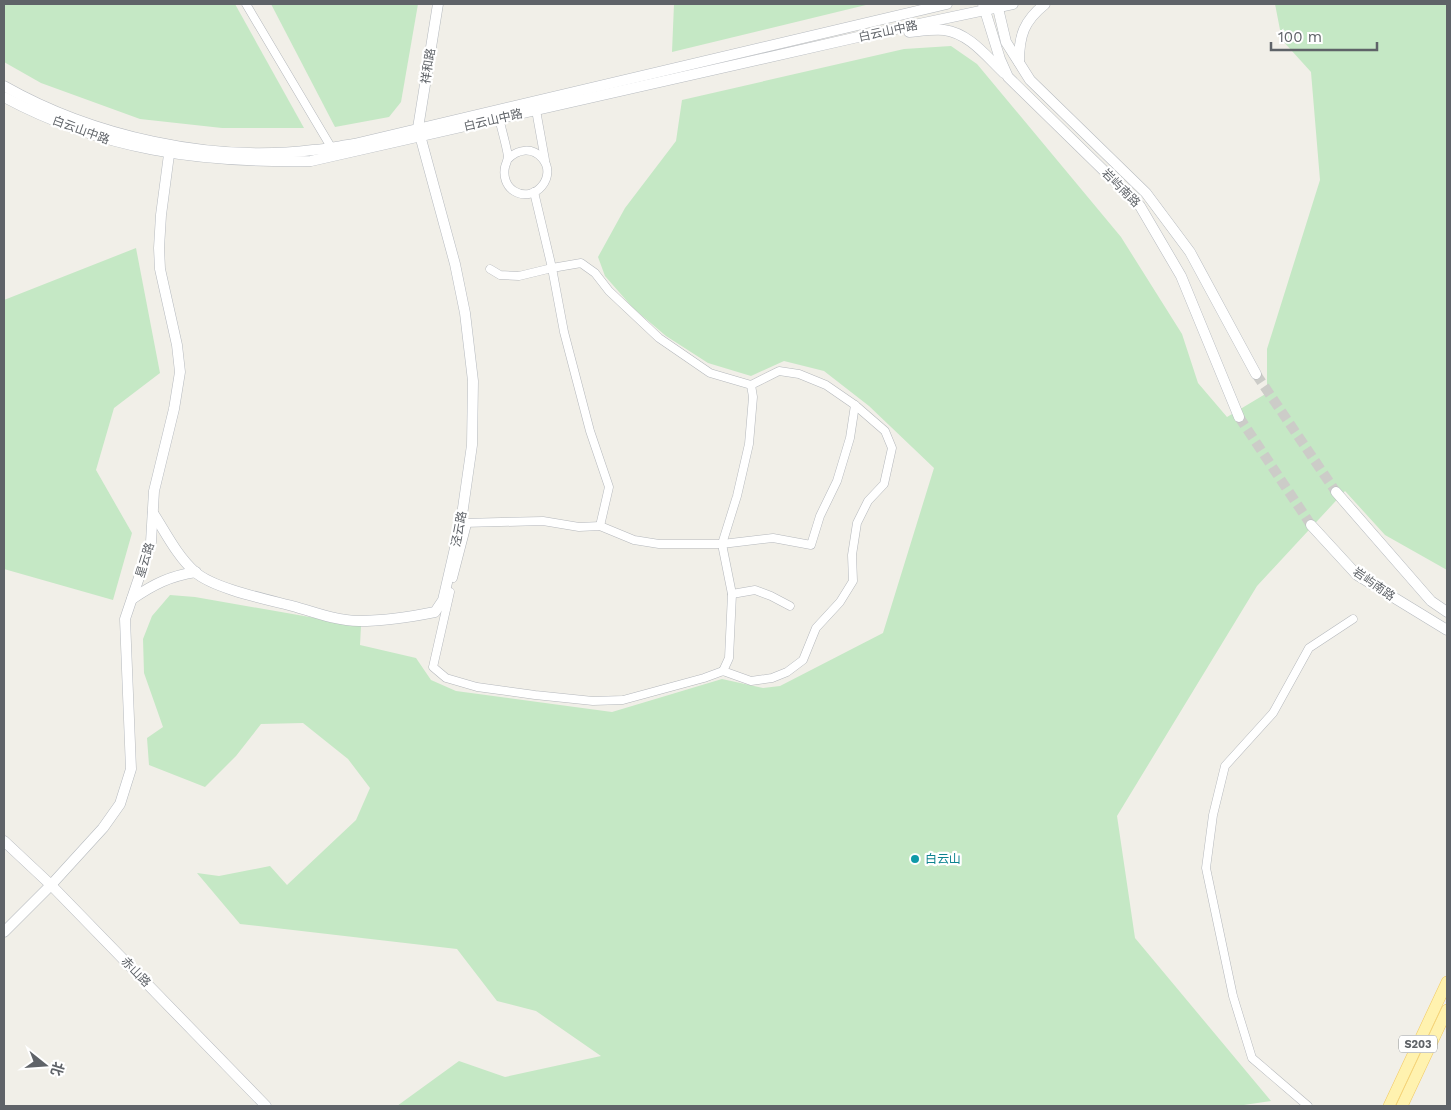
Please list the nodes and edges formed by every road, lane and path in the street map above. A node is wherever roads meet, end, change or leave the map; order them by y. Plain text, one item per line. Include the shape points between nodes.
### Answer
1 (246, 4) edge
2 (438, 4) edge
3 (947, 4) edge
4 (1013, 4) edge
5 (1045, 4) edge
6 (997, 6) edge
7 (984, 7) edge
8 (858, 37) junction
9 (1019, 63) junction
10 (1008, 77) junction
11 (4, 86) edge
12 (4, 97) edge
13 (536, 110) junction
14 (499, 118) junction
15 (419, 132) junction
16 (331, 147) junction
17 (170, 149) junction
18 (508, 159) junction
19 (545, 162) junction
20 (534, 192) junction
21 (552, 268) junction
22 (490, 269) dead end
23 (1256, 374) tunnel mouth
24 (751, 385) junction
25 (855, 405) junction
26 (1239, 417) tunnel mouth
27 (1336, 492) tunnel mouth
28 (153, 513) junction
29 (464, 523) junction
30 (1311, 525) tunnel mouth
31 (600, 526) junction
32 (722, 544) junction
33 (196, 572) junction
34 (732, 594) junction
35 (132, 599) junction
36 (790, 606) dead end
37 (1447, 612) edge
38 (1353, 619) dead end
39 (1447, 630) edge
40 (723, 671) junction
41 (4, 841) edge
42 (51, 884) junction
43 (4, 932) edge
44 (1447, 982) edge
45 (1447, 1010) edge
46 (266, 1106) edge
47 (1308, 1106) edge
48 (1388, 1106) edge
49 (1402, 1106) edge

1 - 16 street
2 - 15 main road, 祥和路
3 - 15 main road, 白云山中路
4 - 6 main road, 白云山中路
5 - 9 main road via 1035,12 1022,32
6 - 7 main road, 白云山中路
6 - 9 main road, 岩屿南路 via 1006,42
7 - 8 main road, 白云山中路
7 - 10 main road, 岩屿南路
8 - 10 main road via 945,30 973,44
8 - 13 main road, 白云山中路
9 - 23 main road, 岩屿南路 via 1030,80 1146,194 1162,214 1190,252
10 - 26 main road, 岩屿南路 via 1140,206 1181,276
11 - 17 main road, 白云山中路 via 64,116
12 - 17 main road, 白云山中路 via 57,123 107,140
13 - 14 main road, 白云山中路
13 - 19 street
14 - 15 main road, 白云山中路
14 - 18 street
15 - 16 main road, 白云山中路
15 - 17 main road, 白云山中路 via 311,161 264,162
15 - 29 main road, 泾云路 via 456,264 473,381 472,445
16 - 17 main road, 白云山中路 via 257,153
17 - 28 main road, 星云路 via 159,248 160,269 180,372 154,490
18 - 19 street via 528,150
18 - 20 street via 504,172 508,186 520,193
19 - 20 street via 545,183
20 - 21 street
21 - 22 street via 519,276 500,275
21 - 24 street via 581,263 659,338 710,373
21 - 31 street via 568,350 609,487
24 - 25 street via 779,370 826,385
24 - 32 street via 749,444
25 - 32 street via 838,480 820,516 811,545 773,538
25 - 40 street via 885,431 892,448 884,484 868,500 857,523 852,555 853,581 840,602 816,628 803,660 787,672 772,678 751,680
27 - 37 main road, 岩屿南路 via 1431,601
28 - 33 main road, 泾云路
28 - 35 main road, 星云路 via 152,542
29 - 31 street via 543,521 579,527
29 - 33 main road, 泾云路 via 443,600 435,612 409,618 358,621 332,617 252,596 210,581
29 - 40 street via 434,667 446,678 477,687 608,701 623,700
30 - 39 main road, 岩屿南路 via 1357,575
31 - 32 street via 634,540 659,544
32 - 34 street
33 - 35 main road via 168,579
34 - 36 street via 755,590
34 - 40 street via 729,658
35 - 42 main road, 星云路 via 126,619 131,769 120,804 103,828
38 - 47 street via 1309,648 1273,714 1225,766 1213,815 1206,868 1233,996 1252,1058
41 - 42 main road, 赤山路
42 - 43 main road, 星云路
42 - 46 main road, 赤山路
44 - 48 main road, S203
45 - 49 main road, S203

